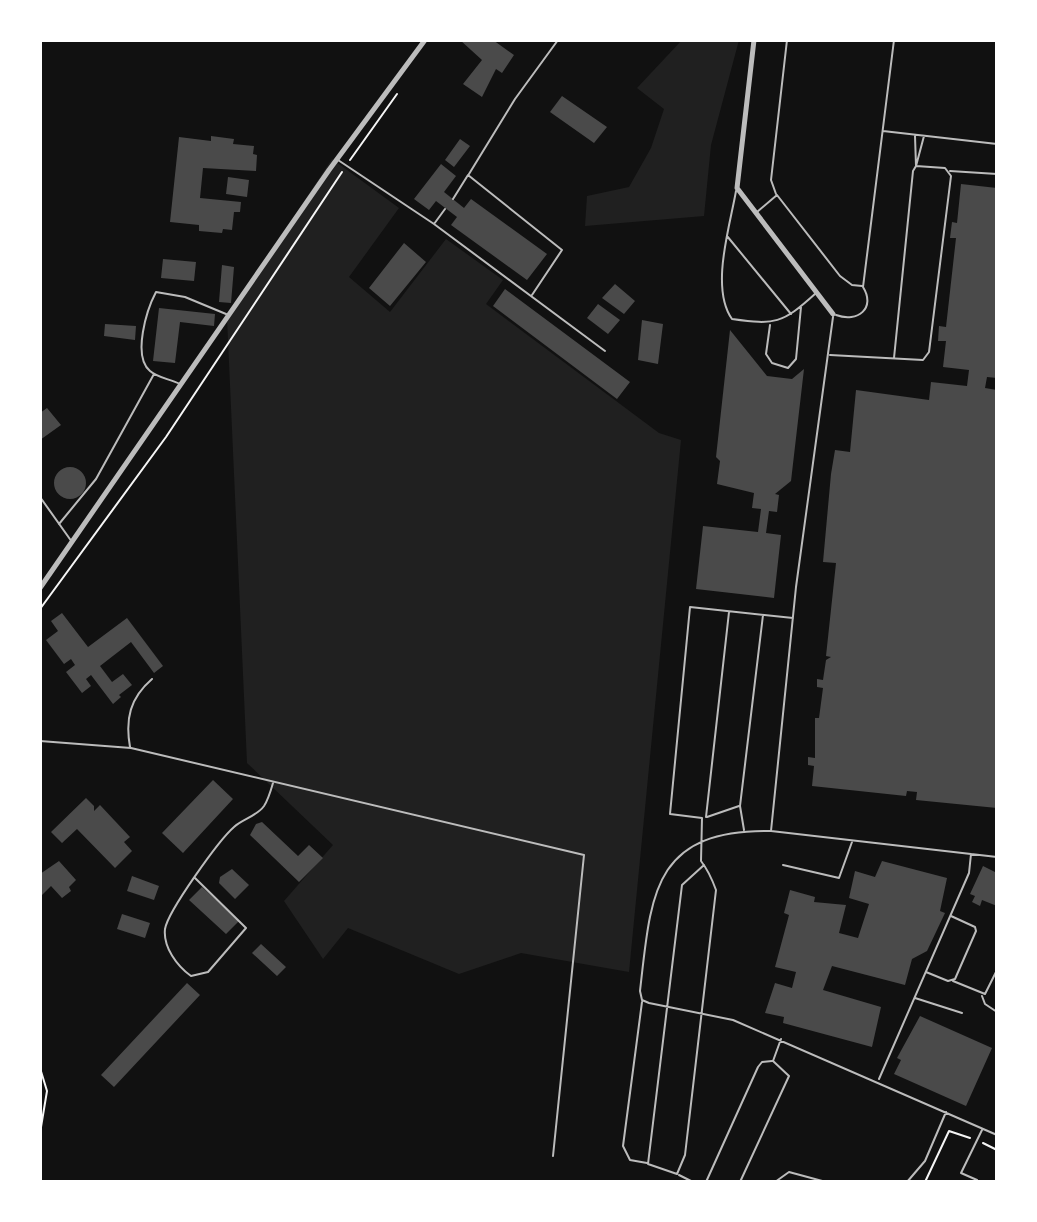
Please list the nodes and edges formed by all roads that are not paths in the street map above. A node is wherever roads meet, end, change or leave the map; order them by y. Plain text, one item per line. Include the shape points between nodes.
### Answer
1 (425, 40) edge
2 (558, 40) edge
3 (754, 40) edge
4 (787, 40) edge
5 (894, 40) edge
6 (882, 131) junction
7 (916, 135) junction
8 (924, 136) junction
9 (997, 144) edge
10 (337, 160) junction
11 (916, 166) junction
12 (949, 171) junction
13 (997, 174) edge
14 (468, 175) junction
15 (737, 188) junction
16 (777, 195) junction
17 (453, 199) dead end
18 (445, 209) dead end
19 (755, 214) junction
20 (434, 224) junction
21 (727, 235) junction
22 (863, 287) junction
23 (816, 292) junction
24 (531, 296) junction
25 (801, 306) junction
26 (791, 314) junction
27 (833, 314) junction
28 (230, 316) junction
29 (770, 324) junction
30 (605, 351) dead end
31 (829, 355) junction
32 (894, 358) junction
33 (154, 374) junction
34 (183, 385) junction
35 (40, 497) edge
36 (59, 524) junction
37 (73, 543) junction
38 (40, 588) edge
39 (729, 611) junction
40 (763, 615) junction
41 (793, 618) junction
42 (152, 679) dead end
43 (40, 741) edge
44 (131, 748) junction
45 (274, 782) junction
46 (740, 806) junction
47 (704, 818) junction
48 (744, 831) junction
49 (771, 831) junction
50 (702, 840) junction
51 (852, 840) junction
52 (971, 854) junction
53 (997, 857) edge
54 (704, 865) junction
55 (783, 865) dead end
56 (195, 878) junction
57 (950, 916) junction
58 (997, 970) edge
59 (926, 972) junction
60 (951, 981) junction
61 (981, 994) junction
62 (914, 998) junction
63 (642, 1000) junction
64 (667, 1007) junction
65 (997, 1012) edge
66 (700, 1013) junction
67 (962, 1013) dead end
68 (781, 1039) junction
69 (773, 1061) junction
70 (879, 1081) junction
71 (946, 1112) junction
72 (983, 1129) junction
73 (997, 1135) edge
74 (553, 1156) dead end
75 (648, 1164) junction
76 (677, 1174) junction
77 (977, 1180) edge
78 (693, 1182) edge
79 (706, 1182) edge
80 (740, 1182) edge
81 (775, 1182) edge
82 (826, 1182) edge
83 (907, 1182) edge

1 - 10 street
2 - 14 lane
3 - 15 street
4 - 16 lane via 771,180
5 - 6 lane
6 - 7 lane
6 - 22 lane
7 - 8 lane
7 - 11 lane
8 - 9 lane
8 - 11 lane
10 - 20 lane
10 - 28 street
11 - 12 lane
11 - 32 lane
12 - 13 lane
12 - 32 lane via 929,352 923,360
14 - 17 lane
14 - 24 lane via 562,250
15 - 19 street
15 - 21 lane
16 - 19 lane
16 - 22 lane via 840,276
18 - 20 lane
19 - 23 street
20 - 24 lane
21 - 26 lane
21 - 29 lane via 723,307 732,319
22 - 27 lane via 868,295 863,314
23 - 25 lane
23 - 27 street
24 - 30 lane
25 - 26 lane
25 - 29 lane via 796,359 788,368 772,363 766,354
26 - 29 lane
27 - 31 lane
28 - 33 lane via 185,297 156,292 142,345 144,363
28 - 34 street
31 - 32 lane
31 - 41 lane
33 - 34 lane
33 - 36 lane via 96,479
34 - 37 street
35 - 36 lane
36 - 37 lane
37 - 38 street
39 - 40 lane
39 - 47 lane
39 - 47 lane via 690,607 670,814
40 - 41 lane
40 - 46 lane
41 - 49 lane
42 - 44 lane via 128,713
43 - 44 lane
44 - 45 lane
45 - 56 lane via 264,806 234,827
45 - 74 lane via 584,855
46 - 47 lane
46 - 48 lane
47 - 50 lane
48 - 49 lane
48 - 50 lane
49 - 51 lane
50 - 54 lane
50 - 63 lane via 669,866 653,896
51 - 52 lane
51 - 55 lane via 839,878
52 - 53 lane
52 - 57 lane via 969,873
54 - 64 lane via 682,885
54 - 66 lane via 716,890
56 - 56 lane via 165,928 175,960 191,976 208,972 246,928
57 - 59 lane
57 - 60 lane via 976,931
58 - 61 lane via 988,991
59 - 60 lane
59 - 62 lane
60 - 61 lane
61 - 65 lane
62 - 67 lane
62 - 70 lane
63 - 64 lane
63 - 75 lane via 623,1146 630,1160
64 - 66 lane
64 - 75 lane
66 - 68 lane
66 - 76 lane via 685,1155
68 - 69 lane
68 - 70 lane
69 - 79 lane via 758,1067
69 - 80 lane via 789,1076
70 - 71 lane
71 - 72 lane
71 - 83 lane via 925,1161
72 - 73 lane
72 - 77 lane via 961,1173
75 - 76 lane
76 - 78 lane
81 - 82 lane via 789,1172

